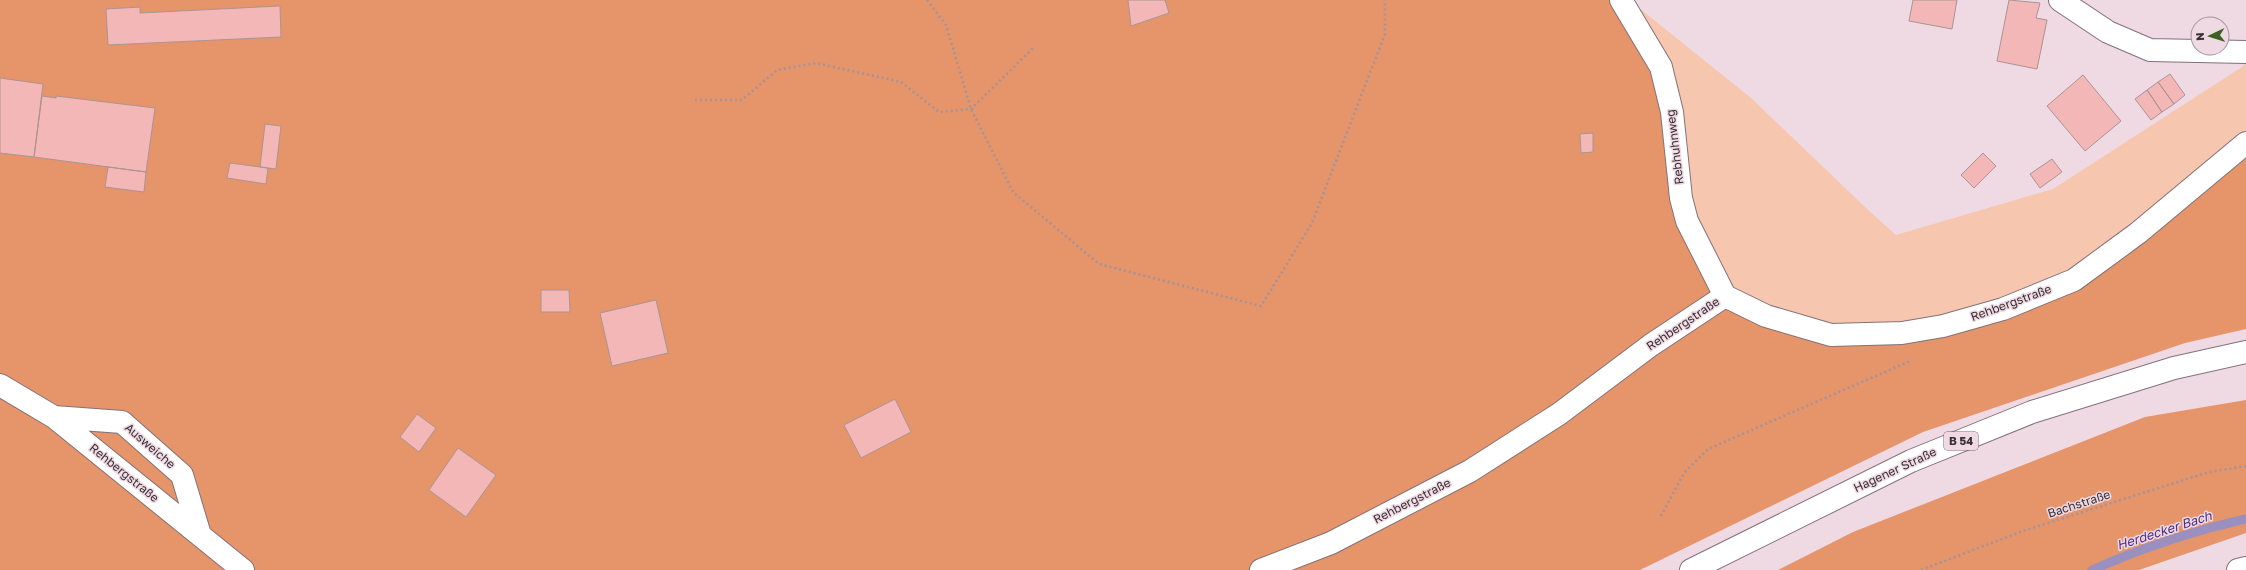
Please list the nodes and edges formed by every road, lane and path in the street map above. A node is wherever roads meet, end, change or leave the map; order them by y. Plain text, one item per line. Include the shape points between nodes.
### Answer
1 (927, 0) edge
2 (1384, 0) edge
3 (1621, 0) edge
4 (2060, 0) edge
5 (1033, 48) dead end
6 (2246, 52) edge
7 (695, 100) dead end
8 (971, 109) junction
9 (2246, 143) edge
10 (1725, 296) junction
11 (1902, 332) junction
12 (2246, 352) edge
13 (0, 385) edge
14 (54, 417) junction
15 (2246, 466) edge
16 (1661, 516) dead end
17 (200, 535) junction
18 (2246, 568) edge
19 (243, 570) edge
20 (1261, 570) edge
21 (1691, 570) edge
22 (1921, 570) edge
23 (2238, 570) edge

1 - 8 path via 946,25
2 - 8 path via 1385,34 1312,223 1261,306 1099,264 1013,192
3 - 10 street, Rebhuhnweg via 1661,67 1672,112 1681,198 1687,221
4 - 6 street via 2108,32 2150,50
5 - 8 path
7 - 8 path via 742,100 777,70 816,63 901,82 939,112
9 - 11 street, Rehbergstraße via 2138,233 2074,280 2004,309 1944,326
10 - 11 street, Rehbergstraße via 1766,316 1831,335
10 - 20 street, Rehbergstraße via 1650,345 1559,414 1470,471 1331,543
11 - 16 path via 1908,362 1708,449 1684,473
12 - 21 street, Hagener Straße / B 54 via 2174,368 2018,418 1911,461
13 - 14 street, Rehbergstraße
14 - 17 street, Rehbergstraße
14 - 17 street, Ausweiche via 122,422 182,475
15 - 22 path, Bachstraße via 2210,472 2045,524
17 - 19 street, Rehbergstraße
18 - 23 street

